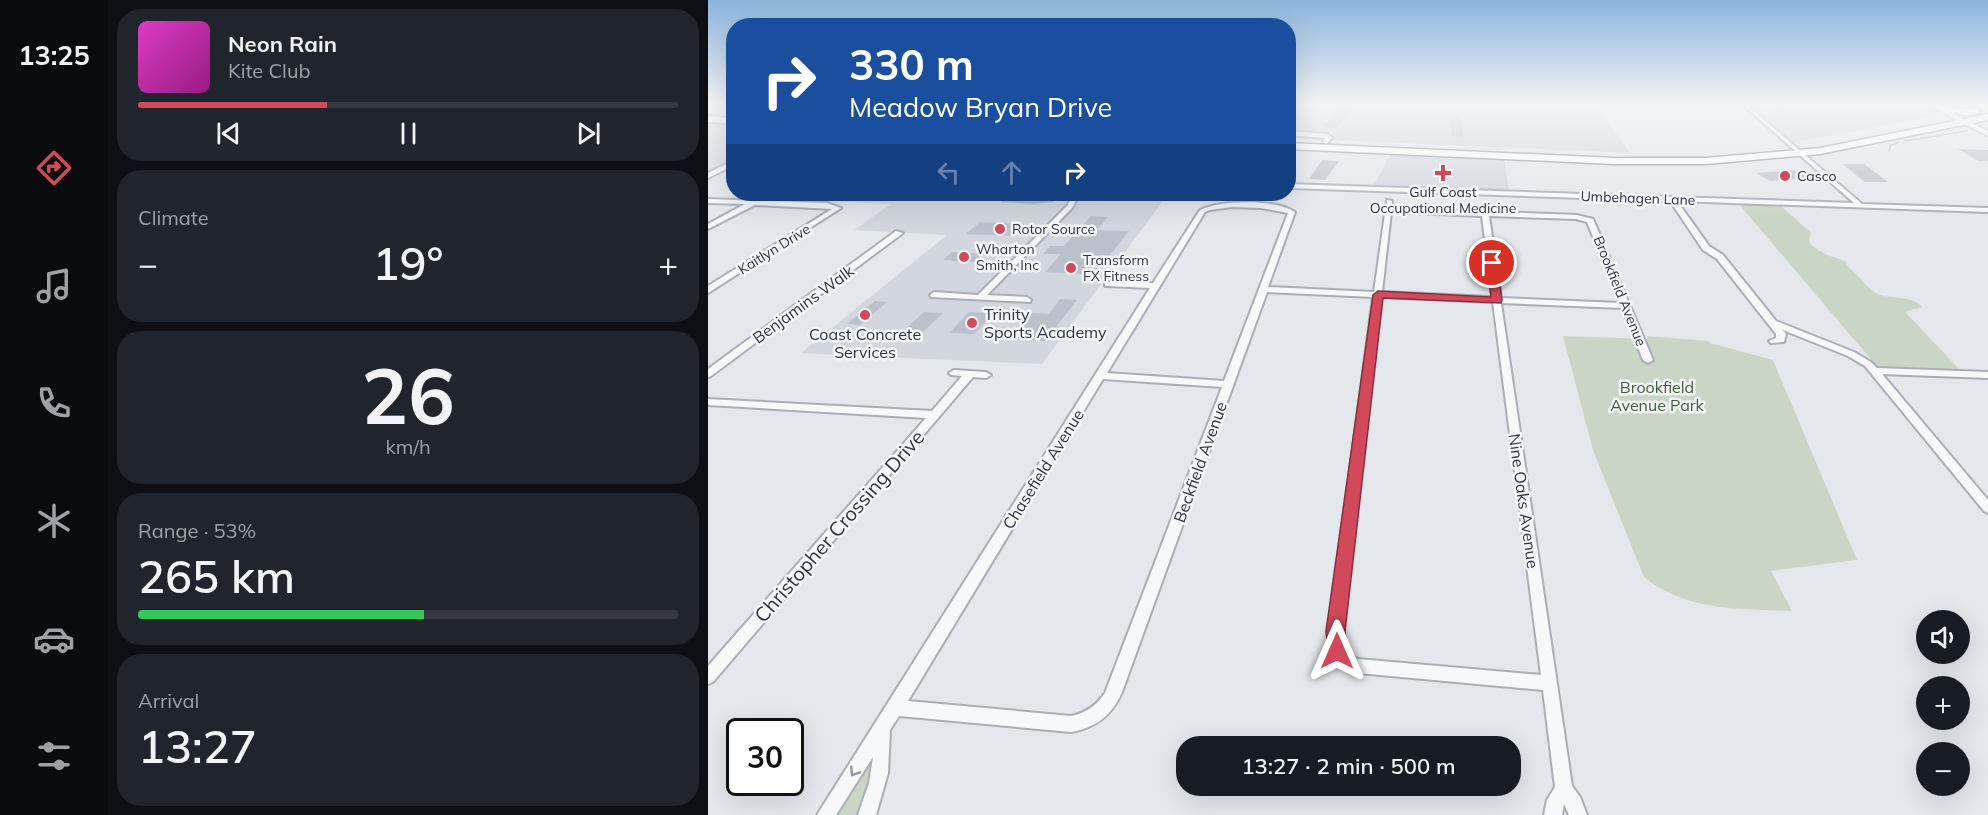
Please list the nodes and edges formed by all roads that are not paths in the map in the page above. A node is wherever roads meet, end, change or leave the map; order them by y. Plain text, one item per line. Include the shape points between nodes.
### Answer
1 (1326, 142) edge
2 (1787, 142) edge
3 (1832, 142) edge
4 (1853, 142) edge
5 (1865, 142) edge
6 (1296, 146) edge
7 (1367, 150) junction
8 (1491, 150) junction
9 (1796, 150) junction
10 (1820, 151) junction
11 (726, 166) edge
12 (708, 176) edge
13 (1296, 186) edge
14 (1672, 199) junction
15 (708, 201) edge
16 (1073, 201) edge
17 (753, 203) junction
18 (1861, 206) junction
19 (1204, 209) joint
20 (1988, 210) edge
21 (1485, 214) junction
22 (708, 227) edge
23 (899, 233) dead end
24 (1108, 284) dead end
25 (1155, 286) junction
26 (1265, 289) junction
27 (708, 290) edge
28 (934, 295) dead end
29 (1378, 295) junction
30 (980, 298) junction
31 (1027, 300) dead end
32 (1497, 300) junction
33 (1626, 306) junction
34 (1772, 323) junction
35 (1774, 341) dead end
36 (1648, 360) dead end
37 (1876, 372) junction
38 (954, 373) dead end
39 (708, 374) edge
40 (970, 374) junction
41 (986, 375) dead end
42 (1988, 375) edge
43 (1100, 376) junction
44 (1229, 384) junction
45 (708, 402) edge
46 (934, 415) junction
47 (1988, 508) edge
48 (708, 677) edge
49 (1549, 683) junction
50 (895, 708) junction
51 (882, 728) junction
52 (1564, 789) junction
53 (826, 815) edge
54 (867, 815) edge
55 (1553, 815) edge
56 (1578, 815) edge

1 - 8 highway
2 - 9 street
3 - 9 highway
4 - 10 highway
5 - 10 highway
6 - 7 highway
7 - 8 highway
7 - 9 highway via 1657,161 1706,161
8 - 9 highway via 1660,155
9 - 10 highway
9 - 18 street
11 - 12 street
13 - 14 street, Umbehagen Lane
14 - 18 street, Umbehagen Lane
14 - 34 street via 1706,248 1720,257
15 - 17 street
16 - 30 street
17 - 22 street
17 - 27 street, Kaitlyn Drive via 837,207
18 - 20 street, Umbehagen Lane
19 - 25 street, Chasefield Avenue
19 - 26 street, Beckfield Avenue via 1218,205 1289,209 1292,214
21 - 29 street via 1389,205
21 - 32 street, Nine Oaks Avenue
21 - 33 street, Brookfield Avenue via 1577,217 1591,222
23 - 39 street, Benjamins Walk
24 - 25 street
25 - 43 street, Chasefield Avenue
26 - 29 street
26 - 44 street, Beckfield Avenue
28 - 30 street
29 - 32 street
29 - 49 street via 1336,631 1337,651 1347,663 1358,666
30 - 31 street
32 - 33 street
32 - 49 street, Nine Oaks Avenue
33 - 36 street, Brookfield Avenue
34 - 35 street via 1781,338
34 - 37 street via 1851,354
37 - 42 street
37 - 47 street
38 - 40 street
40 - 41 street
40 - 46 street, Christopher Crossing Drive
43 - 44 street
43 - 50 street, Chasefield Avenue
44 - 50 street, Beckfield Avenue via 1114,692 1104,709 1086,720 1071,723
45 - 46 street
46 - 48 street, Christopher Crossing Drive
49 - 52 street, Nine Oaks Avenue
50 - 51 street, Chasefield Avenue
51 -> 53 street, Chasefield Avenue
51 - 54 street via 882,765
52 - 55 street via 1556,800
52 - 56 street, Nine Oaks Avenue

